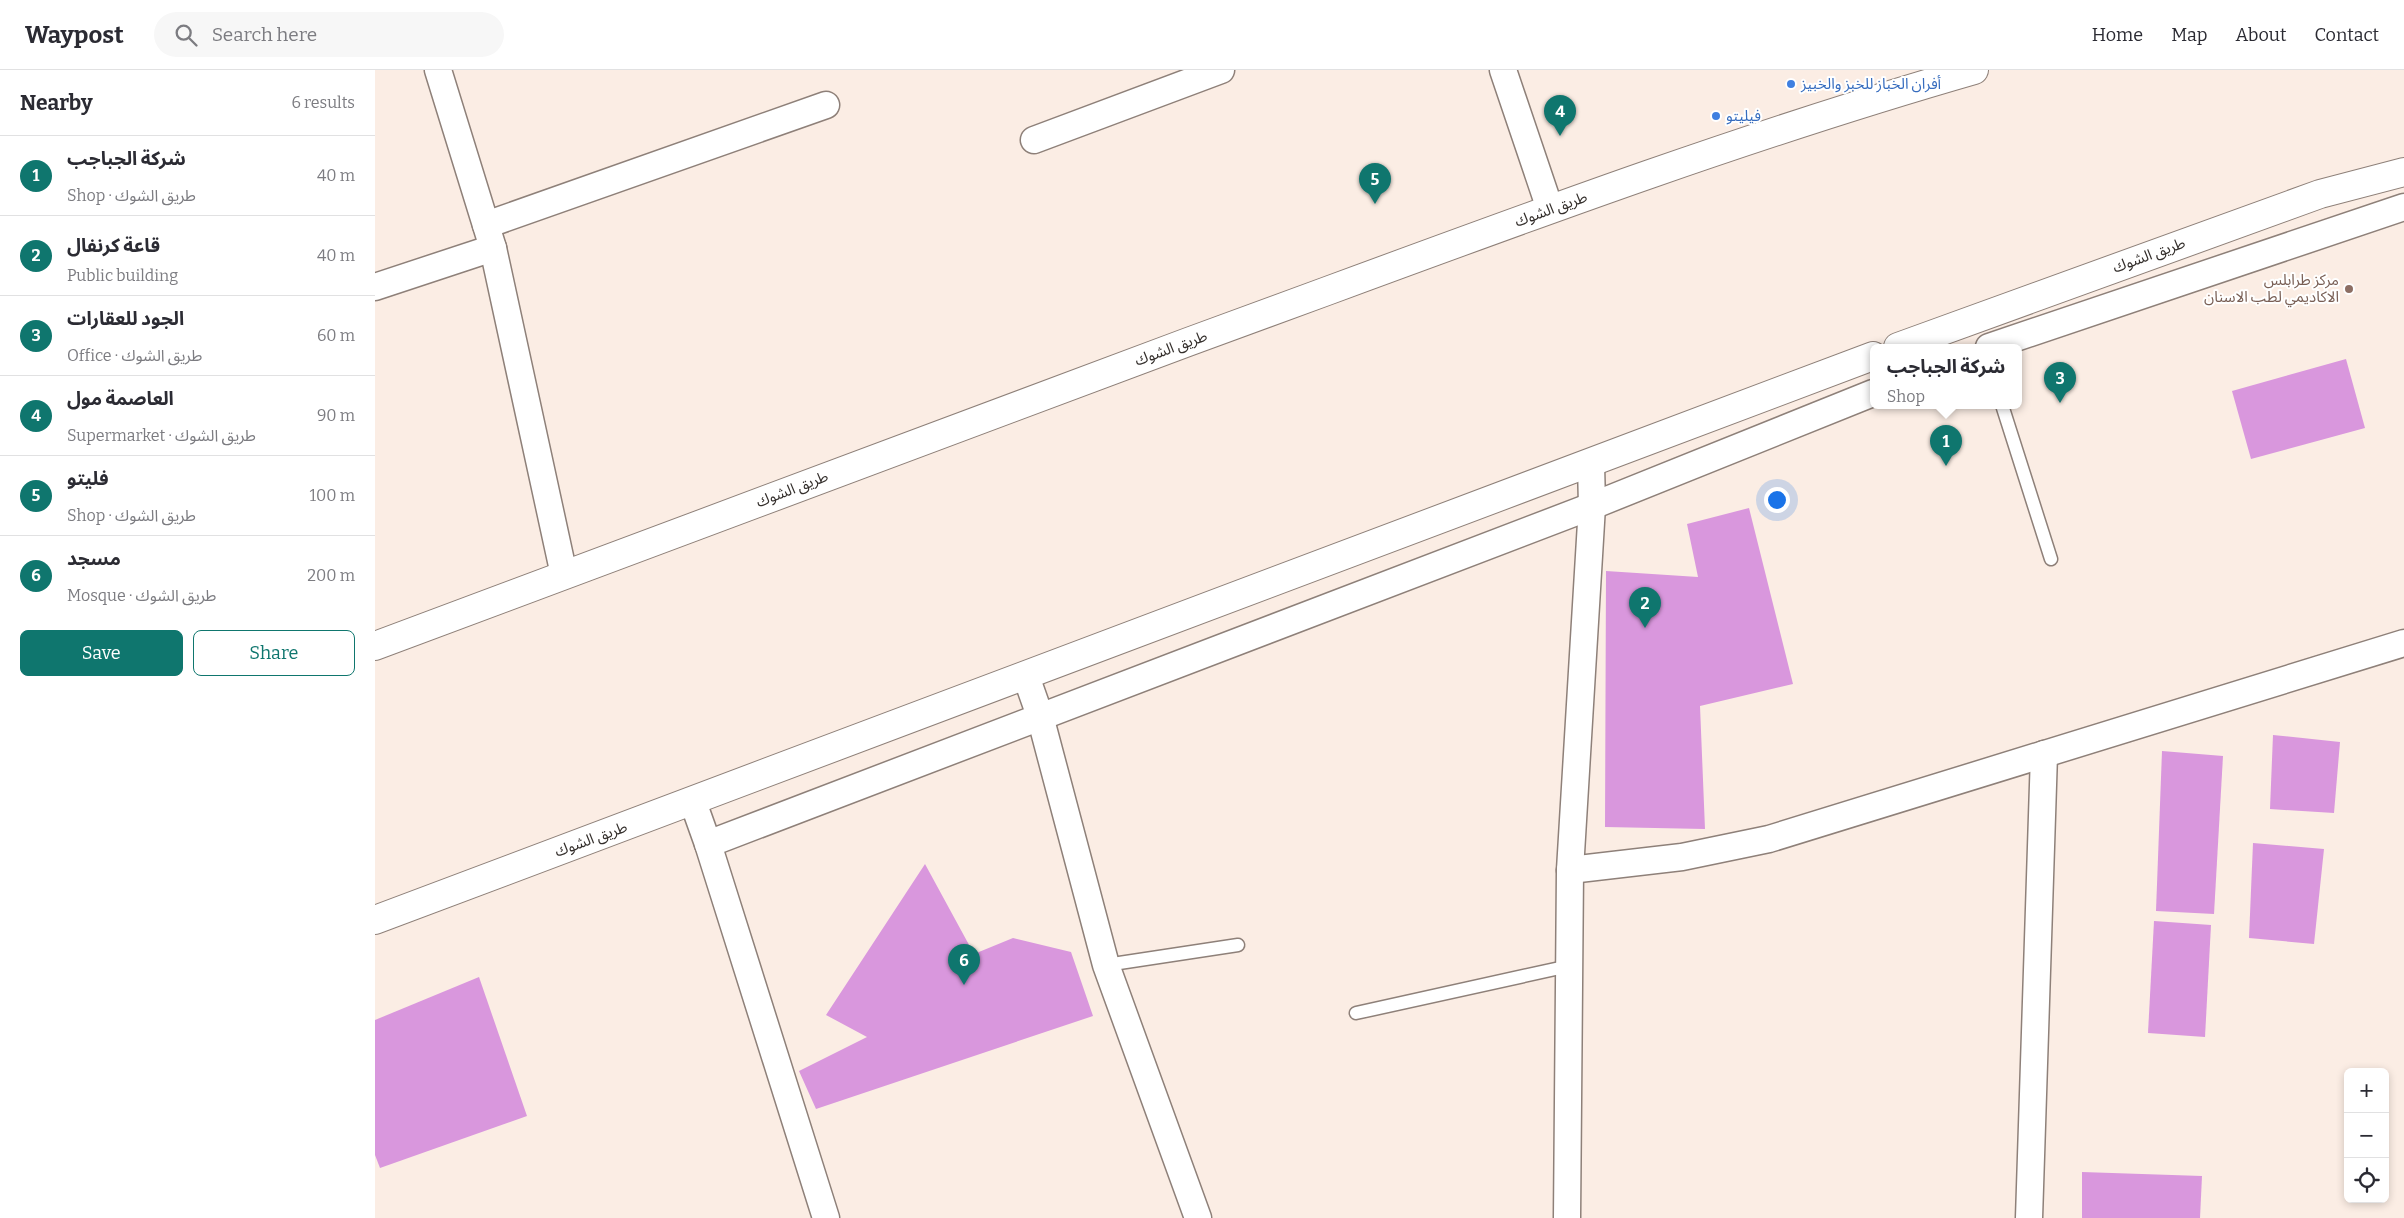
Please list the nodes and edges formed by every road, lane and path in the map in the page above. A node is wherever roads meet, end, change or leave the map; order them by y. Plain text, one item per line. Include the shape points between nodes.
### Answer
1 (438, 70) edge
2 (1221, 70) edge
3 (1503, 70) edge
4 (1974, 70) edge
5 (826, 105) dead end
6 (1034, 140) dead end
7 (2404, 172) edge
8 (2404, 207) edge
9 (1550, 209) junction
10 (489, 237) junction
11 (375, 287) edge
12 (1982, 337) edge
13 (1923, 344) edge
14 (1870, 357) edge
15 (1870, 394) edge
16 (2003, 409) edge
17 (1591, 464) junction
18 (1592, 506) junction
19 (2051, 559) dead end
20 (564, 575) junction
21 (2404, 643) edge
22 (375, 646) edge
23 (1026, 676) junction
24 (1040, 716) junction
25 (2044, 754) junction
26 (693, 802) junction
27 (708, 844) junction
28 (1570, 870) junction
29 (375, 920) edge
30 (1238, 946) dead end
31 (1106, 965) junction
32 (1569, 966) junction
33 (1356, 1013) dead end
34 (826, 1218) edge
35 (1197, 1218) edge
36 (1567, 1218) edge
37 (2029, 1218) edge

1 - 10 street
2 - 6 street
3 - 9 street
4 - 9 main road, طريق الشوك via 1785,128
5 - 10 street
7 - 12 main road, طريق الشوك via 2320,194
8 - 12 street
9 - 20 main road, طريق الشوك
10 - 11 street
10 - 20 street
12 - 13 main road, طريق الشوك
14 - 17 main road, طريق الشوك
15 - 18 street
16 - 19 lane
17 - 18 street
17 - 23 main road, طريق الشوك
18 - 24 street
18 - 28 street
20 - 22 main road, طريق الشوك
21 - 25 street
23 - 24 street
23 - 26 main road, طريق الشوك
24 - 27 street
24 - 31 street
25 - 28 street via 1769,839 1682,856
25 - 37 street
26 - 27 street
26 - 29 main road, طريق الشوك
27 - 34 street
28 - 32 street
30 - 31 lane
31 - 35 street
32 - 33 lane
32 - 36 street

